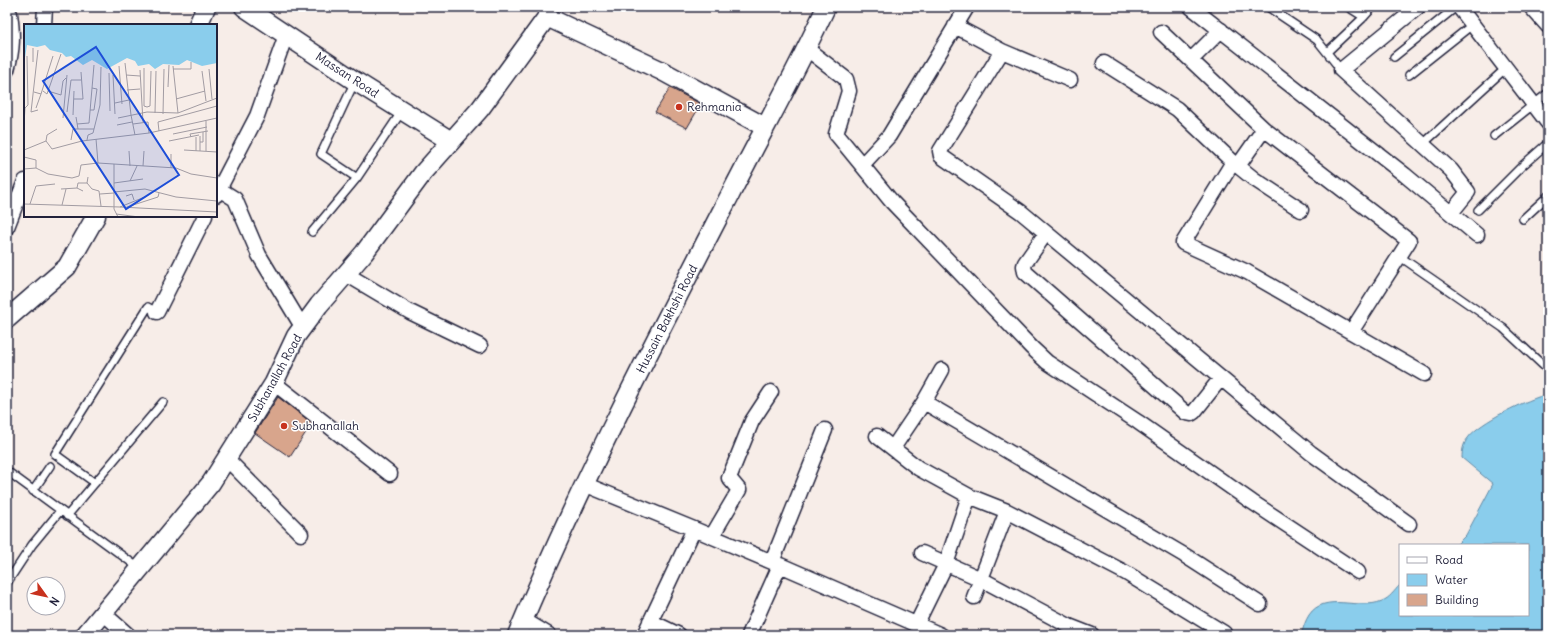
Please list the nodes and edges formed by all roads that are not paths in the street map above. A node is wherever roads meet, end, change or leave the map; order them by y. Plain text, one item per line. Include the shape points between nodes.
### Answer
1 (45, 7) edge
2 (206, 7) edge
3 (244, 7) edge
4 (826, 7) edge
5 (967, 7) edge
6 (1191, 7) edge
7 (1268, 7) edge
8 (1348, 7) edge
9 (1373, 7) edge
10 (1418, 7) edge
11 (1457, 7) edge
12 (1531, 7) edge
13 (550, 12) edge
14 (10, 13) edge
15 (1364, 17) junction
16 (44, 24) edge
17 (198, 24) edge
18 (1472, 25) junction
19 (955, 26) junction
20 (1548, 26) edge
21 (1221, 30) junction
22 (1161, 32) dead end
23 (286, 35) junction
24 (807, 49) junction
25 (1002, 51) junction
26 (1327, 52) junction
27 (1394, 56) dead end
28 (1191, 60) junction
29 (1104, 63) dead end
30 (1506, 68) junction
31 (7, 70) edge
32 (1341, 70) junction
33 (1409, 75) dead end
34 (1070, 80) dead end
35 (355, 81) junction
36 (1548, 93) edge
37 (1533, 104) junction
38 (403, 111) junction
39 (1548, 123) edge
40 (765, 127) junction
41 (1264, 129) junction
42 (1494, 136) dead end
43 (452, 141) junction
44 (1548, 143) edge
45 (1423, 144) junction
46 (1236, 164) junction
47 (862, 165) junction
48 (357, 178) junction
49 (24, 184) edge
50 (218, 192) edge
51 (1548, 196) edge
52 (1302, 210) dead end
53 (1478, 210) dead end
54 (1450, 213) junction
55 (95, 217) edge
56 (205, 217) edge
57 (1523, 218) dead end
58 (7, 227) edge
59 (312, 232) dead end
60 (1046, 233) junction
61 (1478, 235) dead end
62 (1399, 256) junction
63 (346, 274) junction
64 (157, 312) joint
65 (7, 319) edge
66 (303, 328) junction
67 (1351, 332) junction
68 (480, 346) dead end
69 (942, 370) dead end
70 (1548, 370) edge
71 (1424, 374) dead end
72 (1221, 378) junction
73 (274, 383) junction
74 (771, 392) dead end
75 (163, 402) dead end
76 (924, 402) junction
77 (825, 430) dead end
78 (877, 436) dead end
79 (893, 448) junction
80 (227, 459) junction
81 (50, 466) dead end
82 (7, 471) edge
83 (390, 474) dead end
84 (95, 483) junction
85 (584, 484) junction
86 (33, 491) junction
87 (969, 496) junction
88 (60, 511) junction
89 (1007, 511) junction
90 (67, 516) junction
91 (1409, 524) dead end
92 (694, 529) junction
93 (302, 534) dead end
94 (712, 536) junction
95 (922, 553) dead end
96 (776, 564) junction
97 (946, 564) junction
98 (139, 568) junction
99 (1358, 572) dead end
100 (981, 579) junction
101 (7, 583) edge
102 (974, 597) dead end
103 (1260, 604) dead end
104 (103, 613) junction
105 (650, 621) junction
106 (916, 624) junction
107 (520, 627) edge
108 (1067, 630) edge
109 (1224, 633) dead end
110 (85, 635) edge
111 (128, 635) edge
112 (548, 635) edge
113 (644, 635) edge
114 (679, 635) edge
115 (749, 635) edge
116 (941, 635) edge
117 (1092, 635) edge

1 - 16 street
2 - 17 street
3 - 23 street, Massan Road
4 - 24 street, Hussain Bakhshi Road
5 - 19 street
6 - 21 street
7 - 26 lane via 1317,40
8 - 15 lane
9 - 15 lane
10 - 32 street
11 - 18 street
11 - 27 lane
12 - 20 street
13 - 40 street
13 - 43 street, Subhanallah Road via 480,109
14 - 31 street via 12,53
15 - 26 lane
18 - 30 street
18 - 33 lane
19 - 25 street
19 - 47 street via 889,136
21 - 28 street
21 - 54 street
22 - 28 street
23 - 35 street, Massan Road
23 - 50 street via 257,116
24 - 40 street, Hussain Bakhshi Road
24 - 47 street via 846,79 848,90 836,134
25 - 34 street
25 - 60 street via 940,154
26 - 32 lane
28 - 41 street
29 - 46 street via 1177,109
30 - 37 street
30 - 45 lane
32 - 45 street
35 - 38 street, Massan Road
35 - 48 lane via 321,154
36 - 37 lane
37 - 39 street
37 - 42 lane
38 - 43 street, Massan Road
38 - 48 lane
40 - 85 street, Hussain Bakhshi Road
41 - 46 street
41 - 62 street via 1409,241
43 - 63 street, Subhanallah Road via 422,174
44 - 53 lane
45 - 54 street via 1451,170 1468,192
46 - 52 street via 1254,179
46 - 67 street via 1183,243 1247,272
47 - 99 street via 892,202 1047,362
48 - 59 lane
49 - 58 street
50 - 66 street via 235,199 259,255
51 - 57 lane
54 - 61 street
55 - 65 street via 68,267
56 - 64 street
60 - 72 street
60 - 72 street via 1025,263 1025,272 1186,413 1194,412
62 - 67 street
62 - 70 lane via 1503,328
63 - 66 street, Subhanallah Road via 319,304
63 - 68 street via 410,312
64 - 84 lane via 148,306 55,454
66 - 73 street, Subhanallah Road via 296,336
67 - 71 street
69 - 76 street
72 - 91 street via 1311,453
73 - 80 street, Subhanallah Road
73 - 83 street
74 - 94 street via 752,421 729,478 739,490
75 - 84 lane
76 - 79 street
76 - 103 street via 1184,555
77 - 96 street
78 - 79 street
79 - 87 street via 918,468
80 - 93 street
80 - 98 street, Subhanallah Road via 211,483
81 - 86 lane
82 - 86 lane
84 - 90 lane
85 - 92 street
85 - 107 street, Hussain Bakhshi Road
86 - 88 lane
87 - 89 street
87 - 97 street
88 - 90 lane
88 - 101 lane via 32,545
89 - 100 street
89 - 109 street via 1126,573
90 - 98 lane
92 - 94 street
92 - 105 street
94 - 96 street
95 - 97 street
96 - 106 street
96 - 115 street
97 - 100 street
97 - 106 street
98 - 104 street, Subhanallah Road
100 - 102 street
100 - 108 street
104 - 110 street, Subhanallah Road
104 - 111 street
105 - 113 street
105 - 114 street
106 - 116 street
107 - 112 street
108 - 117 street

